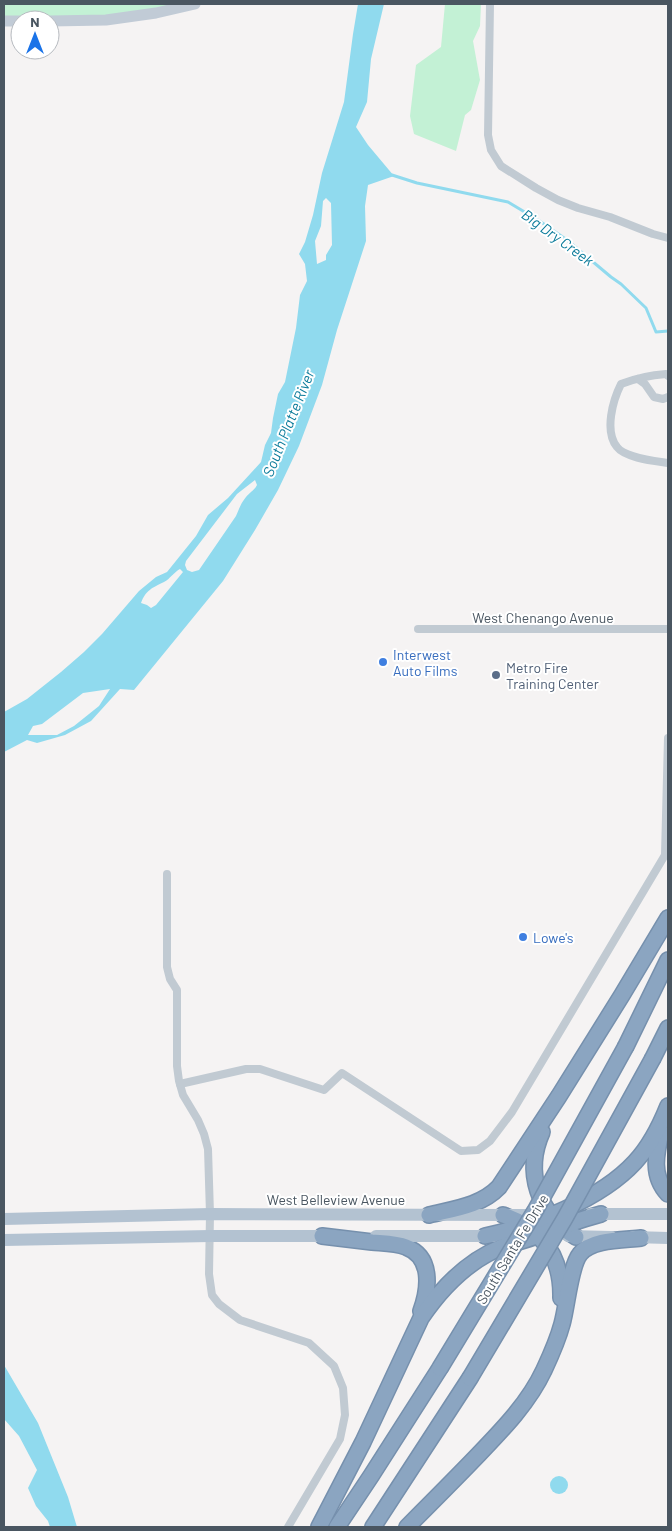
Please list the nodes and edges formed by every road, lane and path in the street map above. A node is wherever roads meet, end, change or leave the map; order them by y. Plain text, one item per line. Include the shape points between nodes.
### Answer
1 (195, 4) edge
2 (490, 4) edge
3 (60, 21) edge
4 (668, 238) edge
5 (668, 376) edge
6 (638, 379) junction
7 (668, 396) edge
8 (668, 463) edge
9 (418, 629) dead end
10 (668, 629) edge
11 (668, 738) edge
12 (168, 874) dead end
13 (668, 918) edge
14 (668, 960) edge
15 (668, 1028) edge
16 (180, 1084) junction
17 (559, 1096) junction
18 (667, 1109) edge
19 (668, 1194) edge
20 (210, 1214) junction
21 (601, 1214) joint
22 (668, 1214) edge
23 (429, 1215) junction
24 (503, 1215) junction
25 (4, 1219) edge
26 (556, 1221) junction
27 (526, 1226) junction
28 (210, 1236) junction
29 (322, 1236) junction
30 (485, 1236) junction
31 (537, 1236) junction
32 (576, 1236) junction
33 (641, 1238) junction
34 (668, 1238) edge
35 (4, 1240) edge
36 (406, 1348) junction
37 (517, 1412) junction
38 (288, 1527) edge
39 (319, 1527) edge
40 (336, 1527) edge
41 (373, 1527) edge
42 (407, 1527) edge

1 - 3 street via 106,20
2 - 4 street via 488,135 491,150 501,166 558,200
5 - 6 street
6 - 7 street via 654,397 663,399
6 - 8 street via 621,384 616,395 610,423 612,437 617,448 630,456
9 - 10 street, West Chenango Avenue
11 - 16 street via 665,855 512,1112 490,1141 478,1150 461,1150 342,1072 324,1090 260,1069 246,1069
12 - 16 street via 166,967 177,990
13 - 17 highway
14 - 40 highway, South Santa Fe Drive, bridge via 626,1046 539,1203 440,1368
15 - 41 highway, South Santa Fe Drive, bridge via 565,1218 470,1378
16 - 20 street via 208,1149
17 - 23 highway via 495,1192 480,1201
17 - 26 highway via 536,1146 533,1163 539,1194
18 - 19 highway via 656,1162 659,1181
18 - 26 highway via 647,1148 635,1162 622,1175
20 - 23 main road, West Belleview Avenue
20 - 25 main road, West Belleview Avenue
20 - 28 street
21 - 22 main road
21 - 26 highway
23 - 24 main road, West Belleview Avenue
24 - 26 main road, West Belleview Avenue
24 - 27 highway
26 - 27 highway
26 - 31 highway
26 - 32 highway
27 - 30 highway
27 - 31 highway
28 - 29 main road
28 - 35 main road
28 - 38 street via 212,1294 219,1304 240,1320 310,1343 334,1366 343,1388 345,1415 340,1439
29 - 30 main road
29 - 36 highway via 398,1245 418,1255 426,1270 427,1290
30 - 31 main road
31 - 32 main road
31 - 36 highway via 487,1254 460,1273 421,1318
31 - 37 highway via 557,1263 561,1298 543,1368
32 - 33 main road
33 - 34 main road
33 - 37 highway via 596,1244 579,1254 553,1351 538,1383
36 - 39 highway
37 - 42 highway

